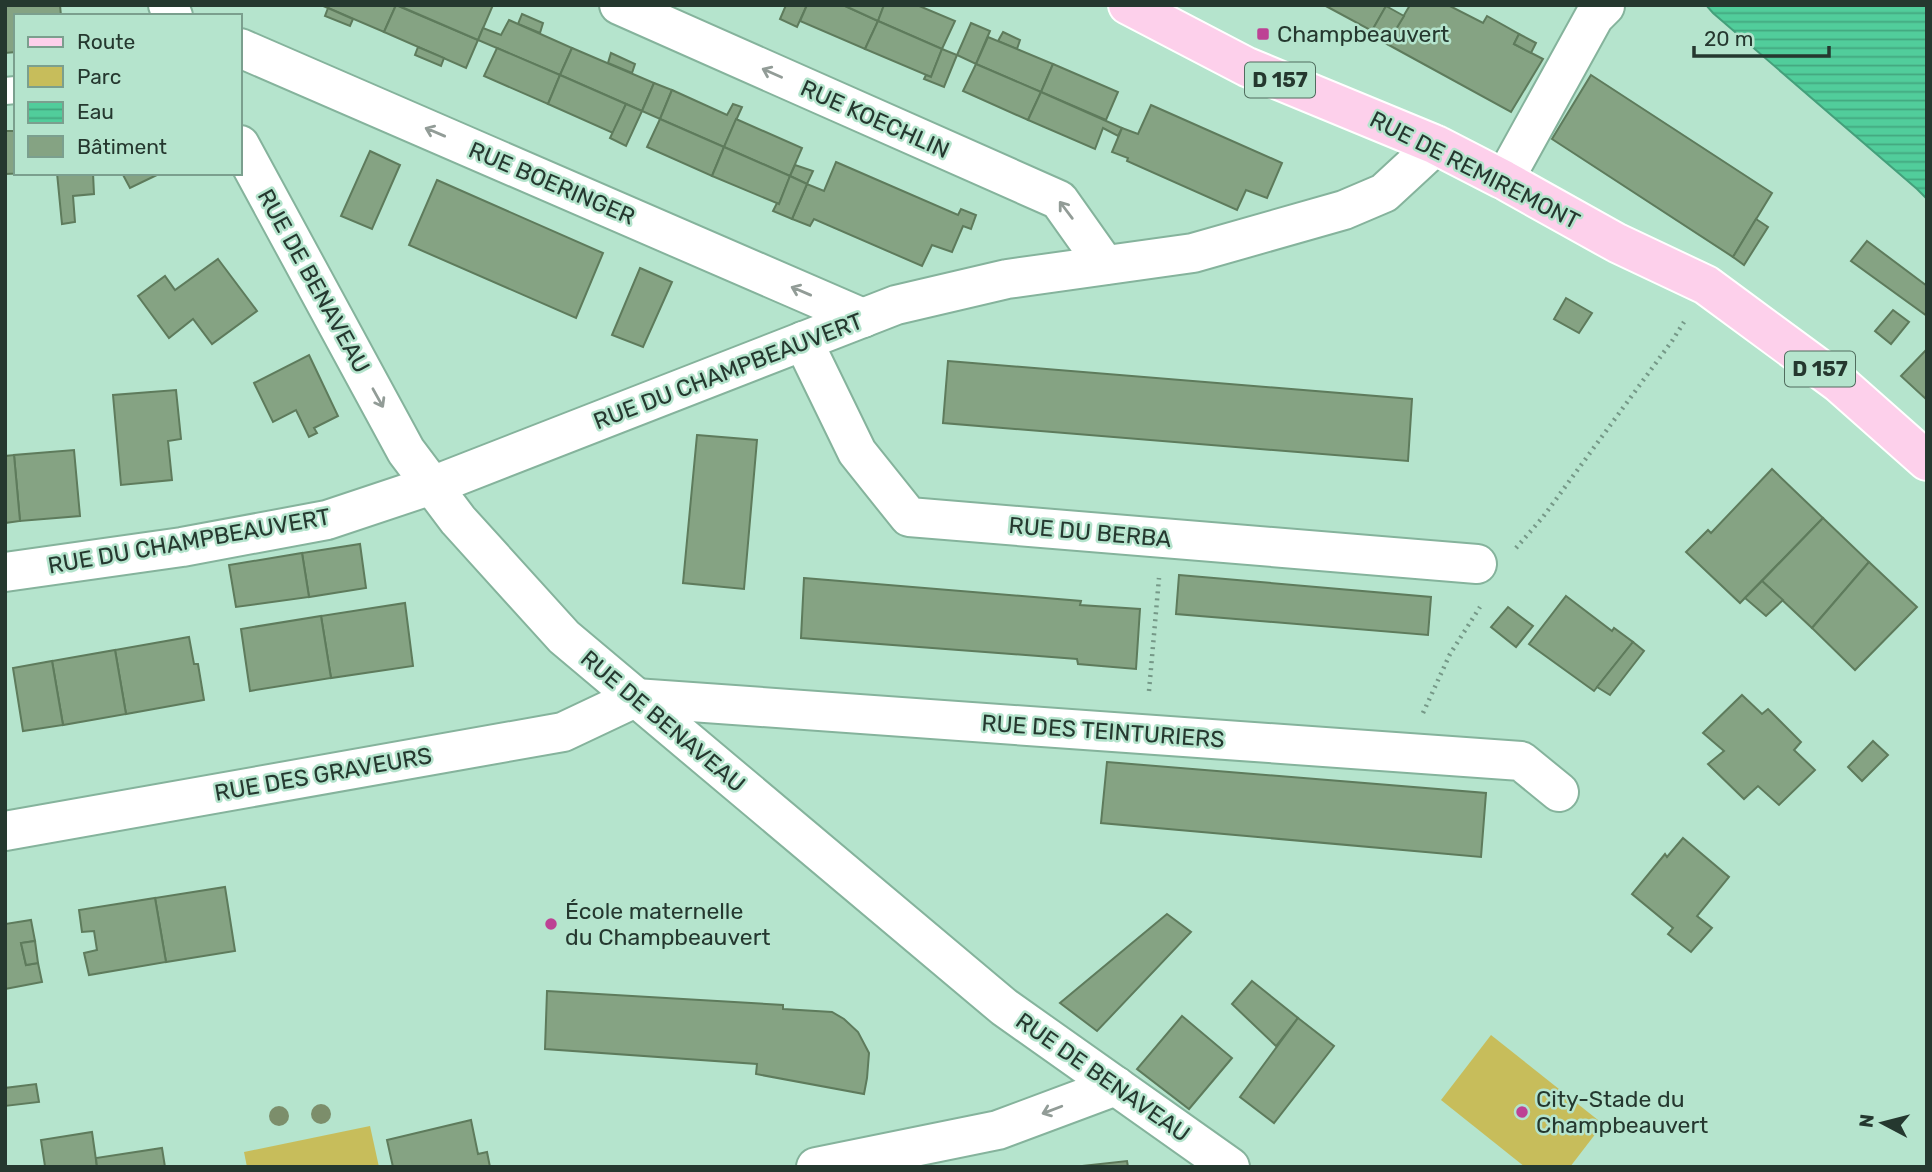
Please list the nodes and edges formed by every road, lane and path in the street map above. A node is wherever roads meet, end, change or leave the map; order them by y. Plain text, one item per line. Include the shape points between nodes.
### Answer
1 (618, 5) edge
2 (1128, 5) edge
3 (1591, 9) edge
4 (242, 49) edge
5 (1436, 145) junction
6 (242, 149) edge
7 (1504, 180) junction
8 (1105, 265) junction
9 (863, 318) junction
10 (803, 341) junction
11 (1672, 341) dead end
12 (1927, 461) edge
13 (433, 485) junction
14 (1543, 517) dead end
15 (1162, 538) junction
16 (1518, 548) dead end
17 (5, 572) edge
18 (1491, 574) junction
19 (635, 698) junction
20 (1146, 734) junction
21 (1405, 752) junction
22 (1559, 792) dead end
23 (5, 831) edge
24 (1116, 1086) junction
25 (816, 1167) edge
26 (1230, 1167) edge

8 -> 1 street, RUE KOECHLIN via 1059,201
2 - 5 main road, RUE DE REMIREMONT / D 157 via 1247,67
3 - 7 street
9 -> 4 street, RUE BOERINGER
5 - 7 main road, RUE DE REMIREMONT / D 157
5 - 8 street, RUE DU CHAMPBEAUVERT via 1384,193 1344,210 1193,253
6 -> 13 street, RUE DE BENAVEAU via 406,451
7 - 12 main road, RUE DE REMIREMONT / D 157 via 1617,243 1706,285 1839,383
8 - 9 street, RUE DU CHAMPBEAUVERT via 1007,279 896,305
9 - 10 street, RUE DU CHAMPBEAUVERT
10 - 13 street, RUE DU CHAMPBEAUVERT
10 - 15 street, RUE DU BERBA via 857,452 909,517
11 - 14 path
13 - 17 street, RUE DU CHAMPBEAUVERT via 327,520 182,547
13 - 19 street, RUE DE BENAVEAU via 458,520 564,637
15 - 18 street, RUE DU BERBA
15 - 20 path
16 - 18 path
18 - 21 path
19 - 20 street, RUE DES TEINTURIERS
19 - 23 street, RUE DES GRAVEURS via 563,732
19 - 24 street, RUE DE BENAVEAU via 1004,1007
20 - 21 street, RUE DES TEINTURIERS
21 - 22 street, RUE DES TEINTURIERS via 1521,761
24 -> 25 street via 998,1130
24 - 26 street, RUE DE BENAVEAU

